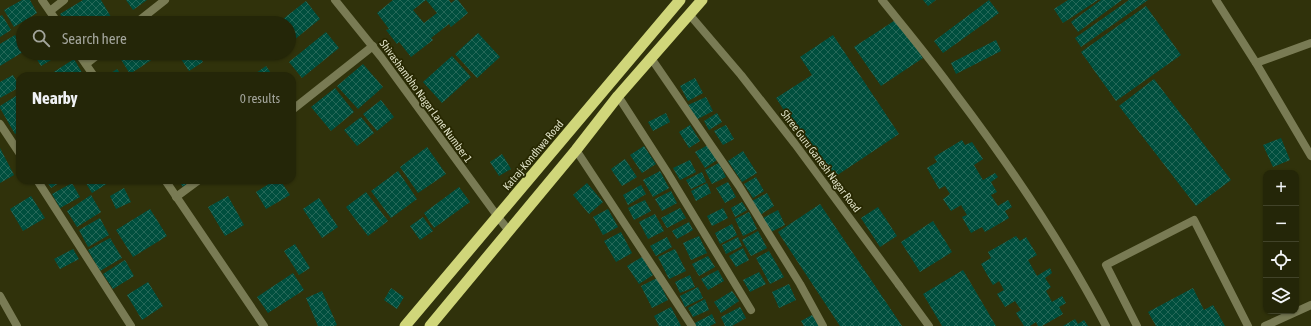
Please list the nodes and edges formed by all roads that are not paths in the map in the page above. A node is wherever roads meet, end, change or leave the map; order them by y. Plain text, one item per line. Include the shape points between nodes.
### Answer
1 (42, 0) edge
2 (64, 0) edge
3 (165, 0) edge
4 (335, 0) edge
5 (680, 0) edge
6 (702, 0) edge
7 (882, 0) edge
8 (1216, 0) edge
9 (50, 11) junction
10 (689, 14) junction
11 (53, 16) edge
12 (145, 16) edge
13 (1311, 43) edge
14 (373, 46) junction
15 (651, 58) junction
16 (83, 60) edge
17 (91, 60) edge
18 (1256, 63) junction
19 (86, 64) junction
20 (91, 72) edge
21 (618, 96) junction
22 (296, 107) edge
23 (0, 124) edge
24 (16, 148) edge
25 (576, 150) junction
26 (1311, 156) edge
27 (40, 184) edge
28 (168, 184) edge
29 (194, 184) edge
30 (176, 197) junction
31 (498, 217) junction
32 (509, 231) junction
33 (0, 296) edge
34 (1311, 305) edge
35 (751, 310) dead end
36 (17, 326) edge
37 (131, 326) edge
38 (264, 326) edge
39 (405, 326) edge
40 (430, 326) edge
41 (692, 326) edge
42 (823, 326) edge
43 (929, 326) edge
44 (1106, 326) edge
45 (1137, 326) edge
46 (1248, 326) edge
47 (1265, 326) edge

1 - 9 street
2 - 9 street
3 - 12 street
4 - 14 street, Shivashambho Nagar Lane Number 1
5 - 31 highway, Katraj-Kondhwa Road
6 - 10 highway
7 - 44 street via 955,92 1032,200 1086,287
8 - 18 street
9 - 11 street
10 - 15 highway
10 - 43 street, Shree Guru Ganesh Nagar Road via 795,144
13 - 18 street
14 - 22 street
14 - 31 street, Shivashambho Nagar Lane Number 1
15 - 21 highway
15 - 42 street via 739,186
16 - 19 street
17 - 19 street
18 - 26 street
19 - 20 street
21 - 25 highway
21 - 35 street
23 - 24 street
25 - 32 highway
25 - 41 street
27 - 37 street
28 - 30 street
29 - 30 street
30 - 38 street
31 - 32 street, Shivashambho Nagar Lane Number 1
31 - 39 highway, Katraj-Kondhwa Road
32 - 40 highway
33 - 36 street
34 - 47 street
45 - 46 street via 1106,265 1194,220

